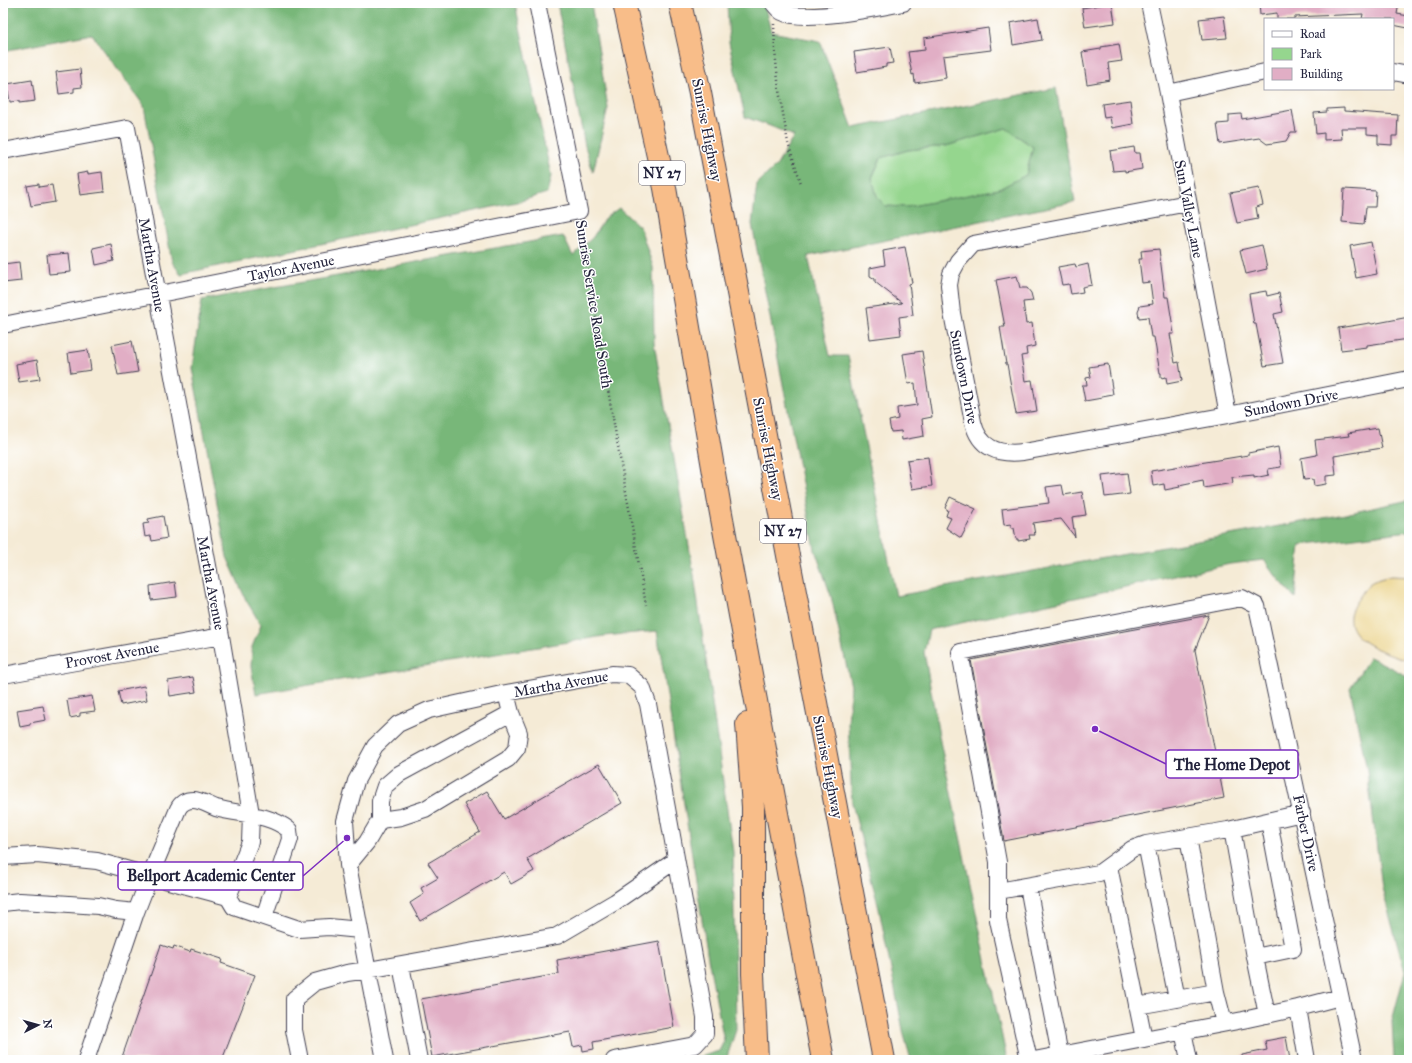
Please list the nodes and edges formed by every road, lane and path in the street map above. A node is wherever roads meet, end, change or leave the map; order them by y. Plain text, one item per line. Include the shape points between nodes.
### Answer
1 (537, 3) edge
2 (624, 3) edge
3 (680, 3) edge
4 (773, 3) edge
5 (903, 3) edge
6 (1150, 3) edge
7 (773, 19) dead end
8 (1264, 72) edge
9 (1394, 72) edge
10 (1409, 75) edge
11 (1168, 93) junction
12 (3, 151) edge
13 (801, 183) dead end
14 (1188, 203) junction
15 (579, 211) junction
16 (157, 295) junction
17 (3, 325) edge
18 (1409, 379) edge
19 (1228, 415) junction
20 (720, 508) junction
21 (646, 605) dead end
22 (221, 636) junction
23 (3, 675) edge
24 (506, 693) junction
25 (511, 713) junction
26 (1302, 813) junction
27 (251, 814) junction
28 (380, 820) junction
29 (1269, 820) junction
30 (1232, 829) junction
31 (1188, 837) junction
32 (1146, 844) junction
33 (3, 858) edge
34 (676, 860) junction
35 (348, 865) junction
36 (1109, 866) junction
37 (150, 876) junction
38 (1028, 886) junction
39 (998, 891) junction
40 (228, 897) junction
41 (3, 903) edge
42 (136, 912) junction
43 (264, 917) junction
44 (360, 930) junction
45 (1255, 957) junction
46 (401, 965) junction
47 (368, 970) junction
48 (1216, 992) junction
49 (1340, 997) junction
50 (1177, 999) junction
51 (1137, 1006) junction
52 (1298, 1008) junction
53 (1267, 1015) junction
54 (1224, 1024) junction
55 (1183, 1031) junction
56 (1144, 1038) junction
57 (1061, 1057) edge
58 (86, 1060) edge
59 (300, 1060) edge
60 (385, 1060) edge
61 (419, 1060) edge
62 (614, 1060) edge
63 (758, 1060) edge
64 (823, 1060) edge
65 (884, 1060) edge
66 (1029, 1060) edge
67 (1034, 1060) edge
68 (1189, 1060) edge
69 (1308, 1060) edge
70 (1354, 1060) edge

1 - 15 street, Sunrise Service Road South
2 - 20 highway, NY 27 via 665,188
3 - 65 highway, Sunrise Highway / NY 27 via 705,116
4 - 5 street via 781,12 807,16
6 - 11 street, Sun Valley Lane
7 - 13 path via 779,90 788,143
8 - 11 street
9 - 10 street
11 - 14 street, Sun Valley Lane
12 - 16 street, Martha Avenue via 127,128
14 - 19 street, Sun Valley Lane
14 - 19 street, Sundown Drive via 973,244 958,261 951,274 949,295 953,321 975,431 987,446 1003,453 1023,452
15 - 16 street, Taylor Avenue
15 - 21 path, Sunrise Service Road South
16 - 17 street, Taylor Avenue
16 - 22 street, Martha Avenue
18 - 19 street, Sundown Drive
20 - 63 highway via 752,769 753,974
20 - 64 highway, NY 27
22 - 23 street, Provost Avenue
22 - 27 street, Martha Avenue
24 - 25 street
24 - 34 street, Martha Avenue via 612,674 628,675 642,687 648,704
24 - 35 street, Martha Avenue via 429,710 398,724 375,746 356,781 345,820
25 - 28 street via 399,774 385,786 380,801
25 - 28 street via 519,733 517,748 508,759 425,809 401,817
26 - 29 street
26 - 39 street, Farber Drive via 1257,606 1242,598 960,652 998,862
26 - 49 street, Farber Drive
27 - 37 street via 230,811 193,800 181,804
27 - 40 street, Martha Avenue via 250,842
27 - 43 street via 282,824 288,830 290,839
28 - 35 street via 367,842
29 - 30 street
29 - 45 street via 1293,949
30 - 31 street
30 - 45 street
31 - 32 street
31 - 48 street
32 - 36 street via 1132,849
32 - 50 street
33 - 37 street via 37,855 97,861
34 - 46 street via 615,902 557,936
34 - 62 street, Martha Avenue via 705,1018 705,1034 695,1045
35 - 44 street, Martha Avenue
36 - 38 street via 1099,872
36 - 51 street
37 - 40 street
37 - 42 street
38 - 39 street
38 - 57 street
39 - 66 street via 998,920
40 - 43 street via 234,907
41 - 42 street via 55,903
42 - 58 street
43 - 44 street via 299,929
44 - 47 street, Martha Avenue
45 - 53 street
46 - 47 street
46 - 61 street
47 - 59 street via 315,982 294,999 294,1030
47 - 60 street, Martha Avenue
48 - 50 street
48 - 54 street
49 - 52 street
49 - 70 street, Farber Drive
50 - 51 street
51 - 56 street
52 - 53 street
52 - 69 street
53 - 54 street
54 - 55 street
55 - 56 street
55 - 68 street
56 - 57 street
57 - 67 street

